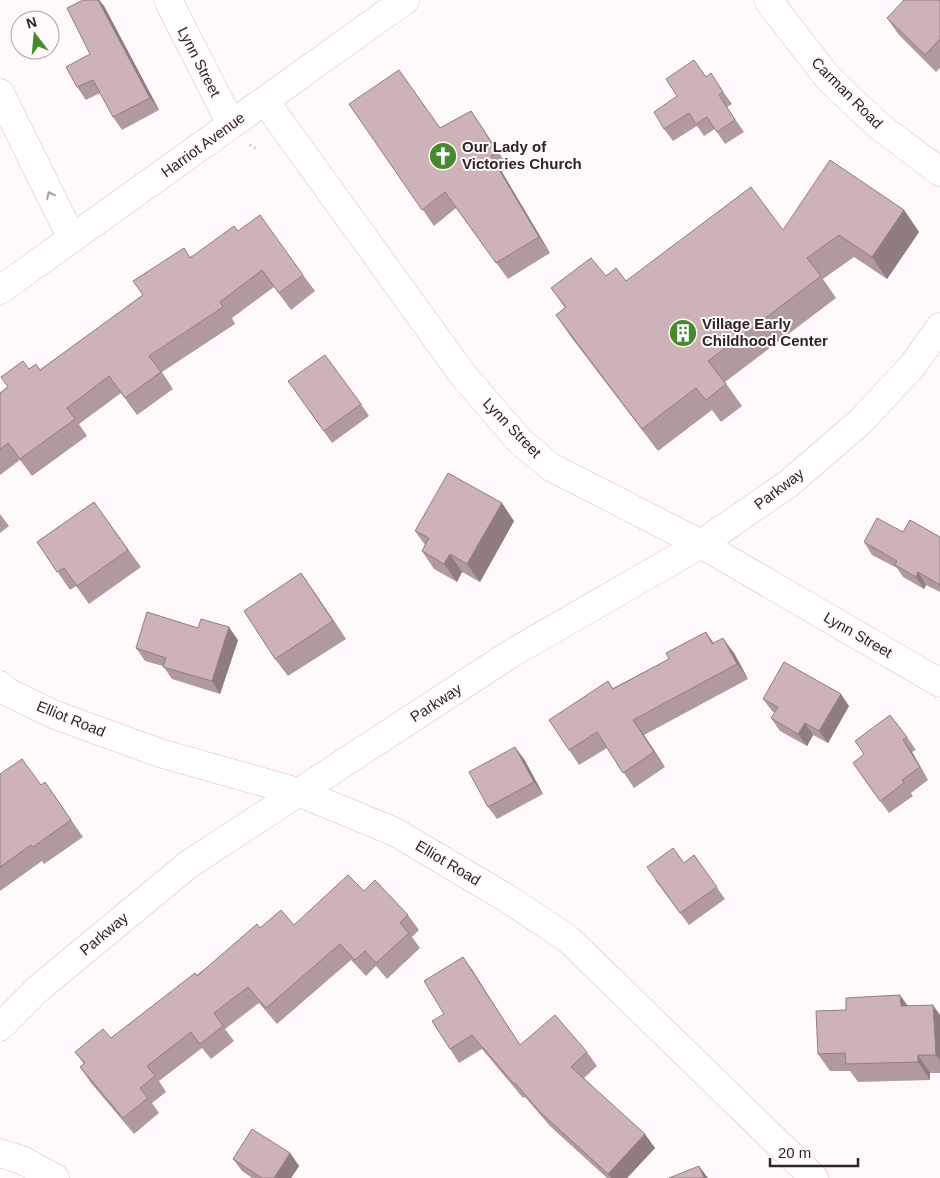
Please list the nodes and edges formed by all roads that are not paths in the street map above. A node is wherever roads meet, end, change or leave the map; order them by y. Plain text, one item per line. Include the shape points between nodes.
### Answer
1 (168, 0) edge
2 (405, 0) edge
3 (768, 0) edge
4 (0, 93) edge
5 (265, 101) junction
6 (232, 124) junction
7 (940, 172) edge
8 (72, 239) junction
9 (0, 290) edge
10 (940, 327) edge
11 (701, 544) junction
12 (940, 683) edge
13 (0, 685) edge
14 (298, 792) junction
15 (0, 1027) edge
16 (0, 1153) edge
17 (55, 1178) edge
18 (814, 1178) edge

1 - 6 street, Lynn Street
2 - 5 street, Harriot Avenue
3 - 7 street, Carman Road via 828,78 879,126
8 -> 4 street
5 - 6 street, Harriot Avenue
5 - 11 street, Lynn Street via 463,375 520,441 551,467
6 - 8 street, Harriot Avenue
8 - 9 street, Harriot Avenue
10 - 11 street, Parkway via 913,365 860,421 788,484
11 - 12 street, Lynn Street
11 - 14 street, Parkway via 512,653
13 - 14 street, Elliot Road via 54,715 160,753
14 - 15 street, Parkway via 189,864 39,988
14 - 18 street, Elliot Road via 395,832 568,939
16 - 17 street via 22,1160

